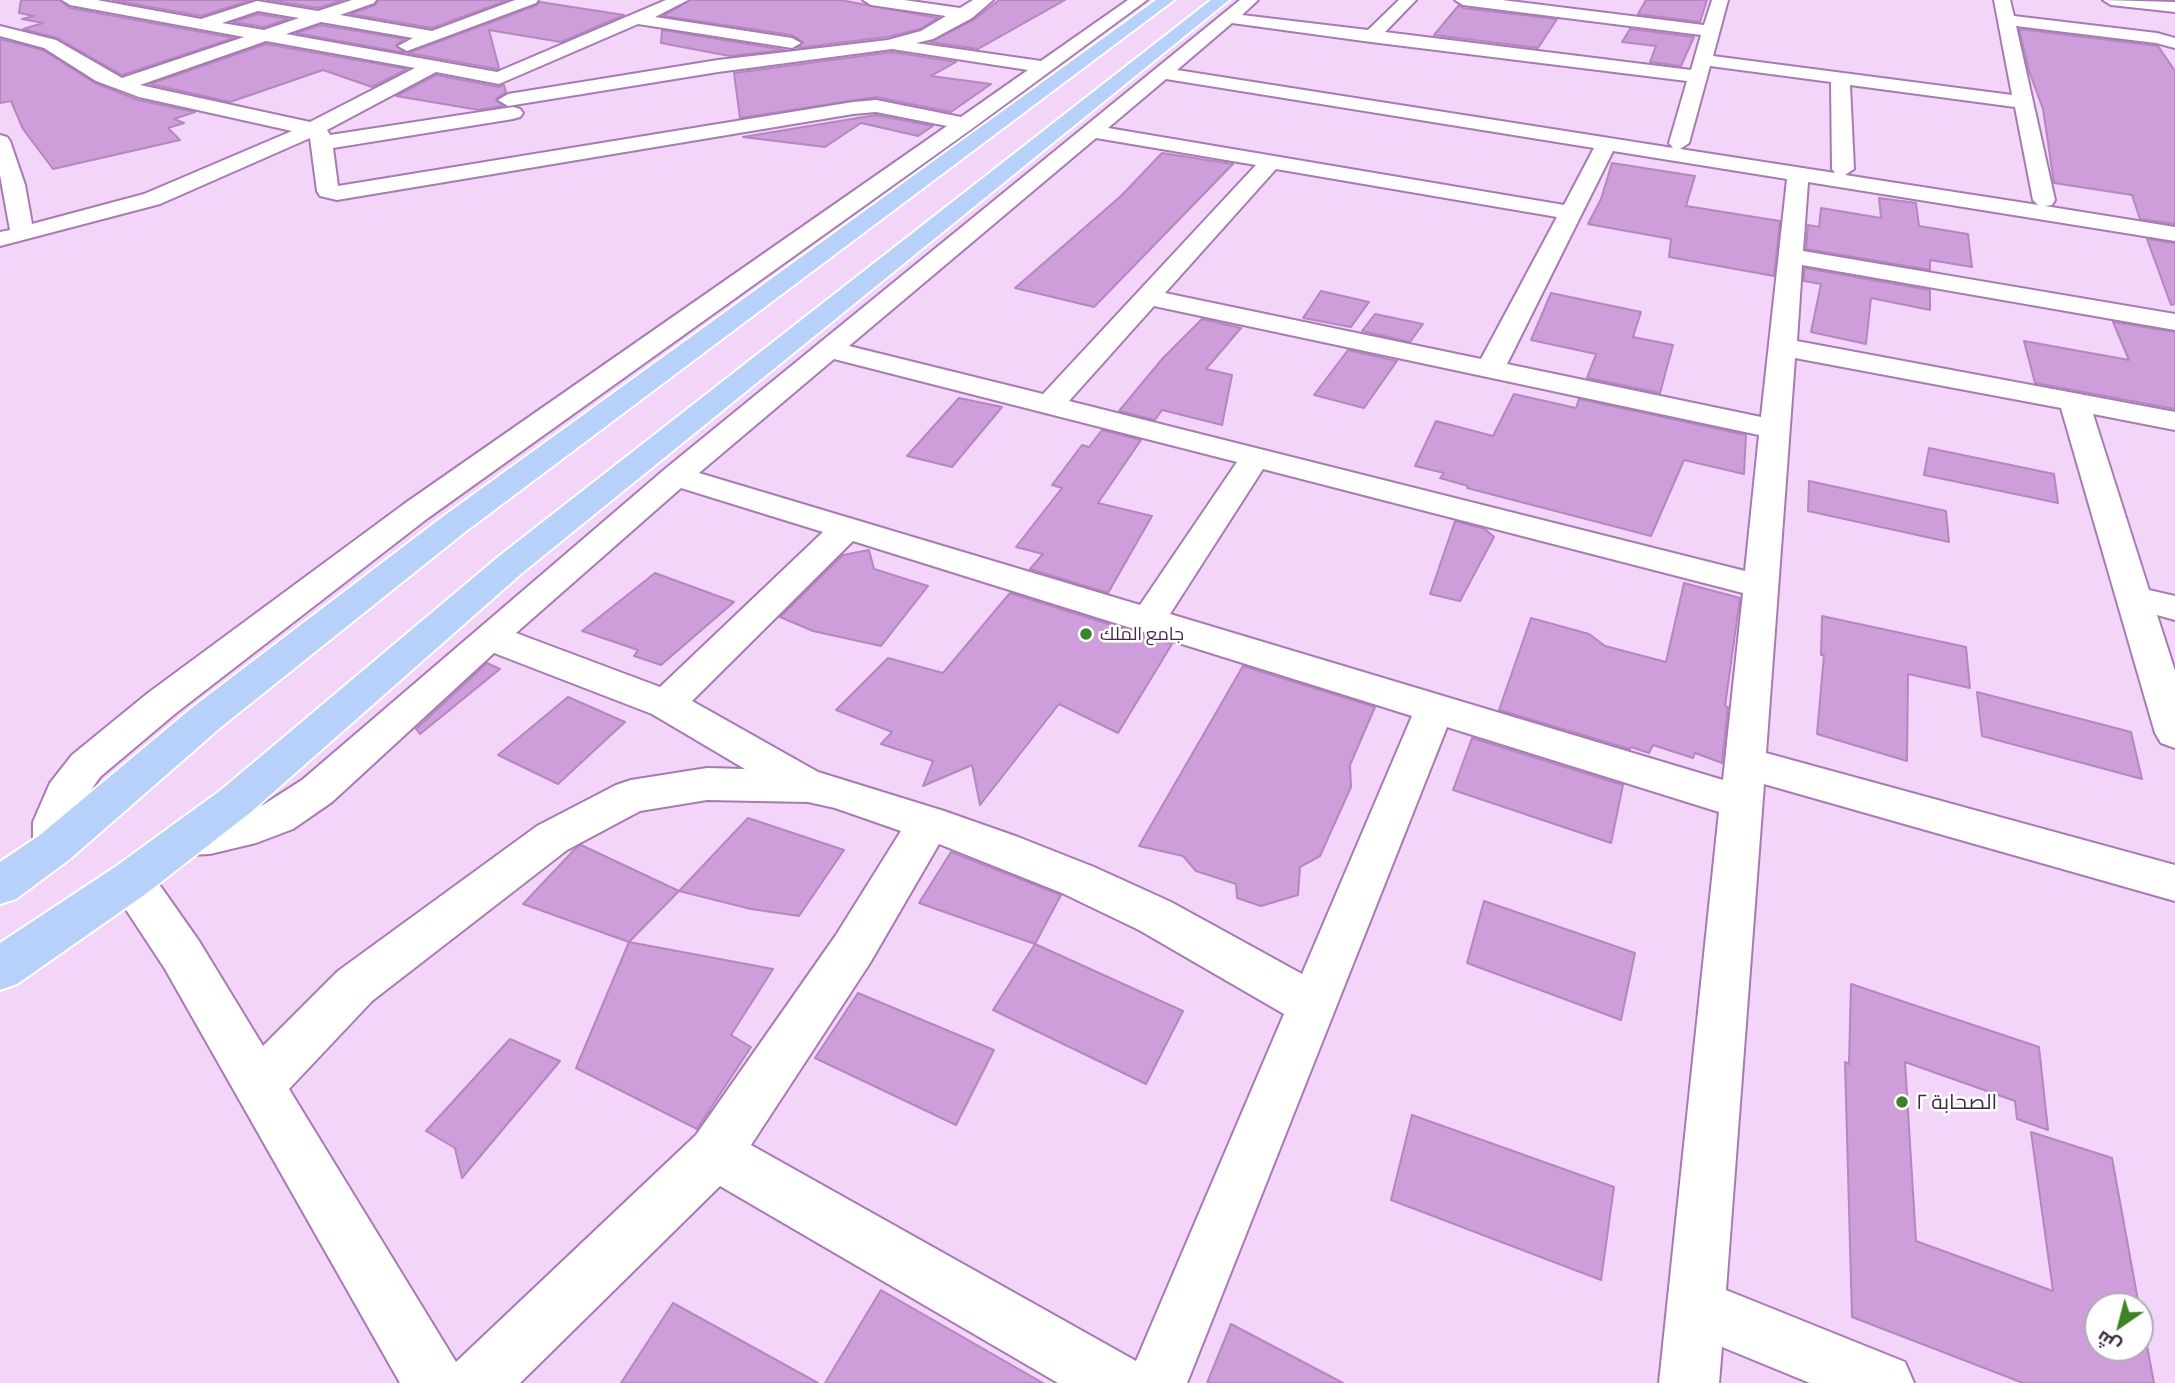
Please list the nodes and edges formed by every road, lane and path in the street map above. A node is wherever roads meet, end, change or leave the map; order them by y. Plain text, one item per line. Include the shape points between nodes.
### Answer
1 (69, 0) edge
2 (368, 0) edge
3 (530, 0) edge
4 (680, 0) edge
5 (871, 0) edge
6 (985, 0) edge
7 (1139, 0) edge
8 (1166, 0) edge
9 (1408, 0) edge
10 (1463, 0) edge
11 (1720, 0) edge
12 (1994, 0) edge
13 (2111, 0) edge
14 (1233, 6) edge
15 (2003, 7) edge
16 (2175, 7) edge
17 (966, 13) junction
18 (320, 17) junction
19 (635, 19) junction
20 (202, 24) junction
21 (0, 31) edge
22 (1711, 31) junction
23 (265, 35) junction
24 (432, 36) junction
25 (1371, 37) junction
26 (2175, 43) edge
27 (888, 45) junction
28 (835, 50) junction
29 (380, 56) junction
30 (434, 66) junction
31 (1045, 67) junction
32 (1168, 68) junction
33 (1700, 68) junction
34 (499, 78) junction
35 (1840, 78) junction
36 (121, 85) junction
37 (2023, 102) junction
38 (510, 107) junction
39 (966, 124) junction
40 (1092, 131) junction
41 (317, 136) junction
42 (0, 141) edge
43 (1679, 143) junction
44 (1606, 145) junction
45 (530, 160) junction
46 (931, 161) junction
47 (1272, 161) junction
48 (1843, 169) junction
49 (1798, 175) junction
50 (1020, 176) junction
51 (1969, 195) junction
52 (2044, 200) junction
53 (1571, 213) junction
54 (2175, 219) edge
55 (2175, 234) edge
56 (11, 236) edge
57 (1791, 256) junction
58 (1148, 298) junction
59 (2175, 322) edge
60 (1782, 346) junction
61 (829, 349) junction
62 (1490, 369) junction
63 (2074, 402) junction
64 (1049, 405) junction
65 (2175, 421) edge
66 (1775, 429) junction
67 (1255, 457) junction
68 (676, 476) junction
69 (846, 528) junction
70 (1761, 586) junction
71 (2133, 597) junction
72 (2175, 608) edge
73 (1148, 621) junction
74 (489, 637) junction
75 (666, 704) junction
76 (1435, 708) junction
77 (2175, 733) edge
78 (1743, 783) junction
79 (808, 786) junction
80 (929, 823) junction
81 (189, 838) junction
82 (55, 847) junction
83 (131, 880) junction
84 (2175, 883) edge
85 (0, 886) edge
86 (1, 965) edge
87 (1314, 1006) junction
88 (259, 1084) junction
89 (715, 1154) junction
90 (1696, 1307) junction
91 (434, 1383) edge
92 (477, 1383) edge
93 (1116, 1383) edge
94 (1157, 1383) edge
95 (1689, 1383) edge
96 (1884, 1383) edge

1 - 20 street
2 - 18 street
3 - 24 street
4 - 19 street
5 - 17 street
6 - 17 street
7 - 31 street
8 - 46 main road
9 - 25 street
10 - 22 street
11 - 22 street
12 - 15 street
13 - 16 street
14 - 25 street
14 - 32 street
14 - 50 main road
15 - 26 street
15 - 37 street
17 - 27 street via 927,35
18 - 20 street via 257,6
18 - 23 street
18 - 24 street
19 - 28 street
19 - 34 street
20 - 23 street
21 - 36 street via 50,44
22 - 33 street
23 - 29 street
23 - 36 street
24 - 29 street
25 - 33 street
27 - 28 street
27 - 31 street
28 - 38 street
29 - 30 street
30 - 34 street
30 - 41 street
31 - 39 street
32 - 40 street
32 - 43 street
32 - 44 street
33 - 35 street
33 - 43 street
34 - 38 street
35 - 37 street
35 - 48 street
36 - 41 street
37 - 52 street
38 - 41 street
38 - 45 street
39 - 45 street via 876,106
39 - 46 street
40 - 47 street
40 - 50 street
41 - 45 street via 331,193
41 - 56 street via 152,199
42 - 56 street via 14,185
43 - 48 street
44 - 49 street
44 - 53 street
46 - 82 main road via 404,563 207,718
46 - 82 street via 416,511 152,710 86,766 65,794 54,822
47 - 53 street
47 - 58 street
48 - 51 street
49 - 51 street
49 - 57 street
50 - 61 street
50 - 81 main road via 561,524
51 - 52 street
51 - 55 street
52 - 54 street
53 - 62 street
57 - 59 street
57 - 60 street
58 - 62 street
58 - 64 street
60 - 63 street
60 - 66 street
61 - 64 street
61 - 68 street
62 - 66 street
63 - 65 street
63 - 71 street
64 - 67 street
66 - 70 street
67 - 70 street
67 - 73 street
68 - 69 street
68 - 74 street
69 - 73 street
69 - 75 street
70 - 78 street
71 - 72 street
71 - 77 street
73 - 76 street
74 - 75 street
74 - 81 street via 299,805 232,833
75 - 79 street
76 - 78 street
76 - 87 street
78 - 84 street
78 - 90 street
79 - 80 street
79 - 88 street via 707,784 631,796 552,838 355,986
80 - 87 street via 1003,849 1144,911
80 - 89 street via 853,949
81 - 83 main road
82 - 85 main road
83 - 86 main road
83 - 88 street
87 - 94 street
88 - 91 street
89 - 92 street
89 - 93 street
90 - 95 street
90 - 96 street

